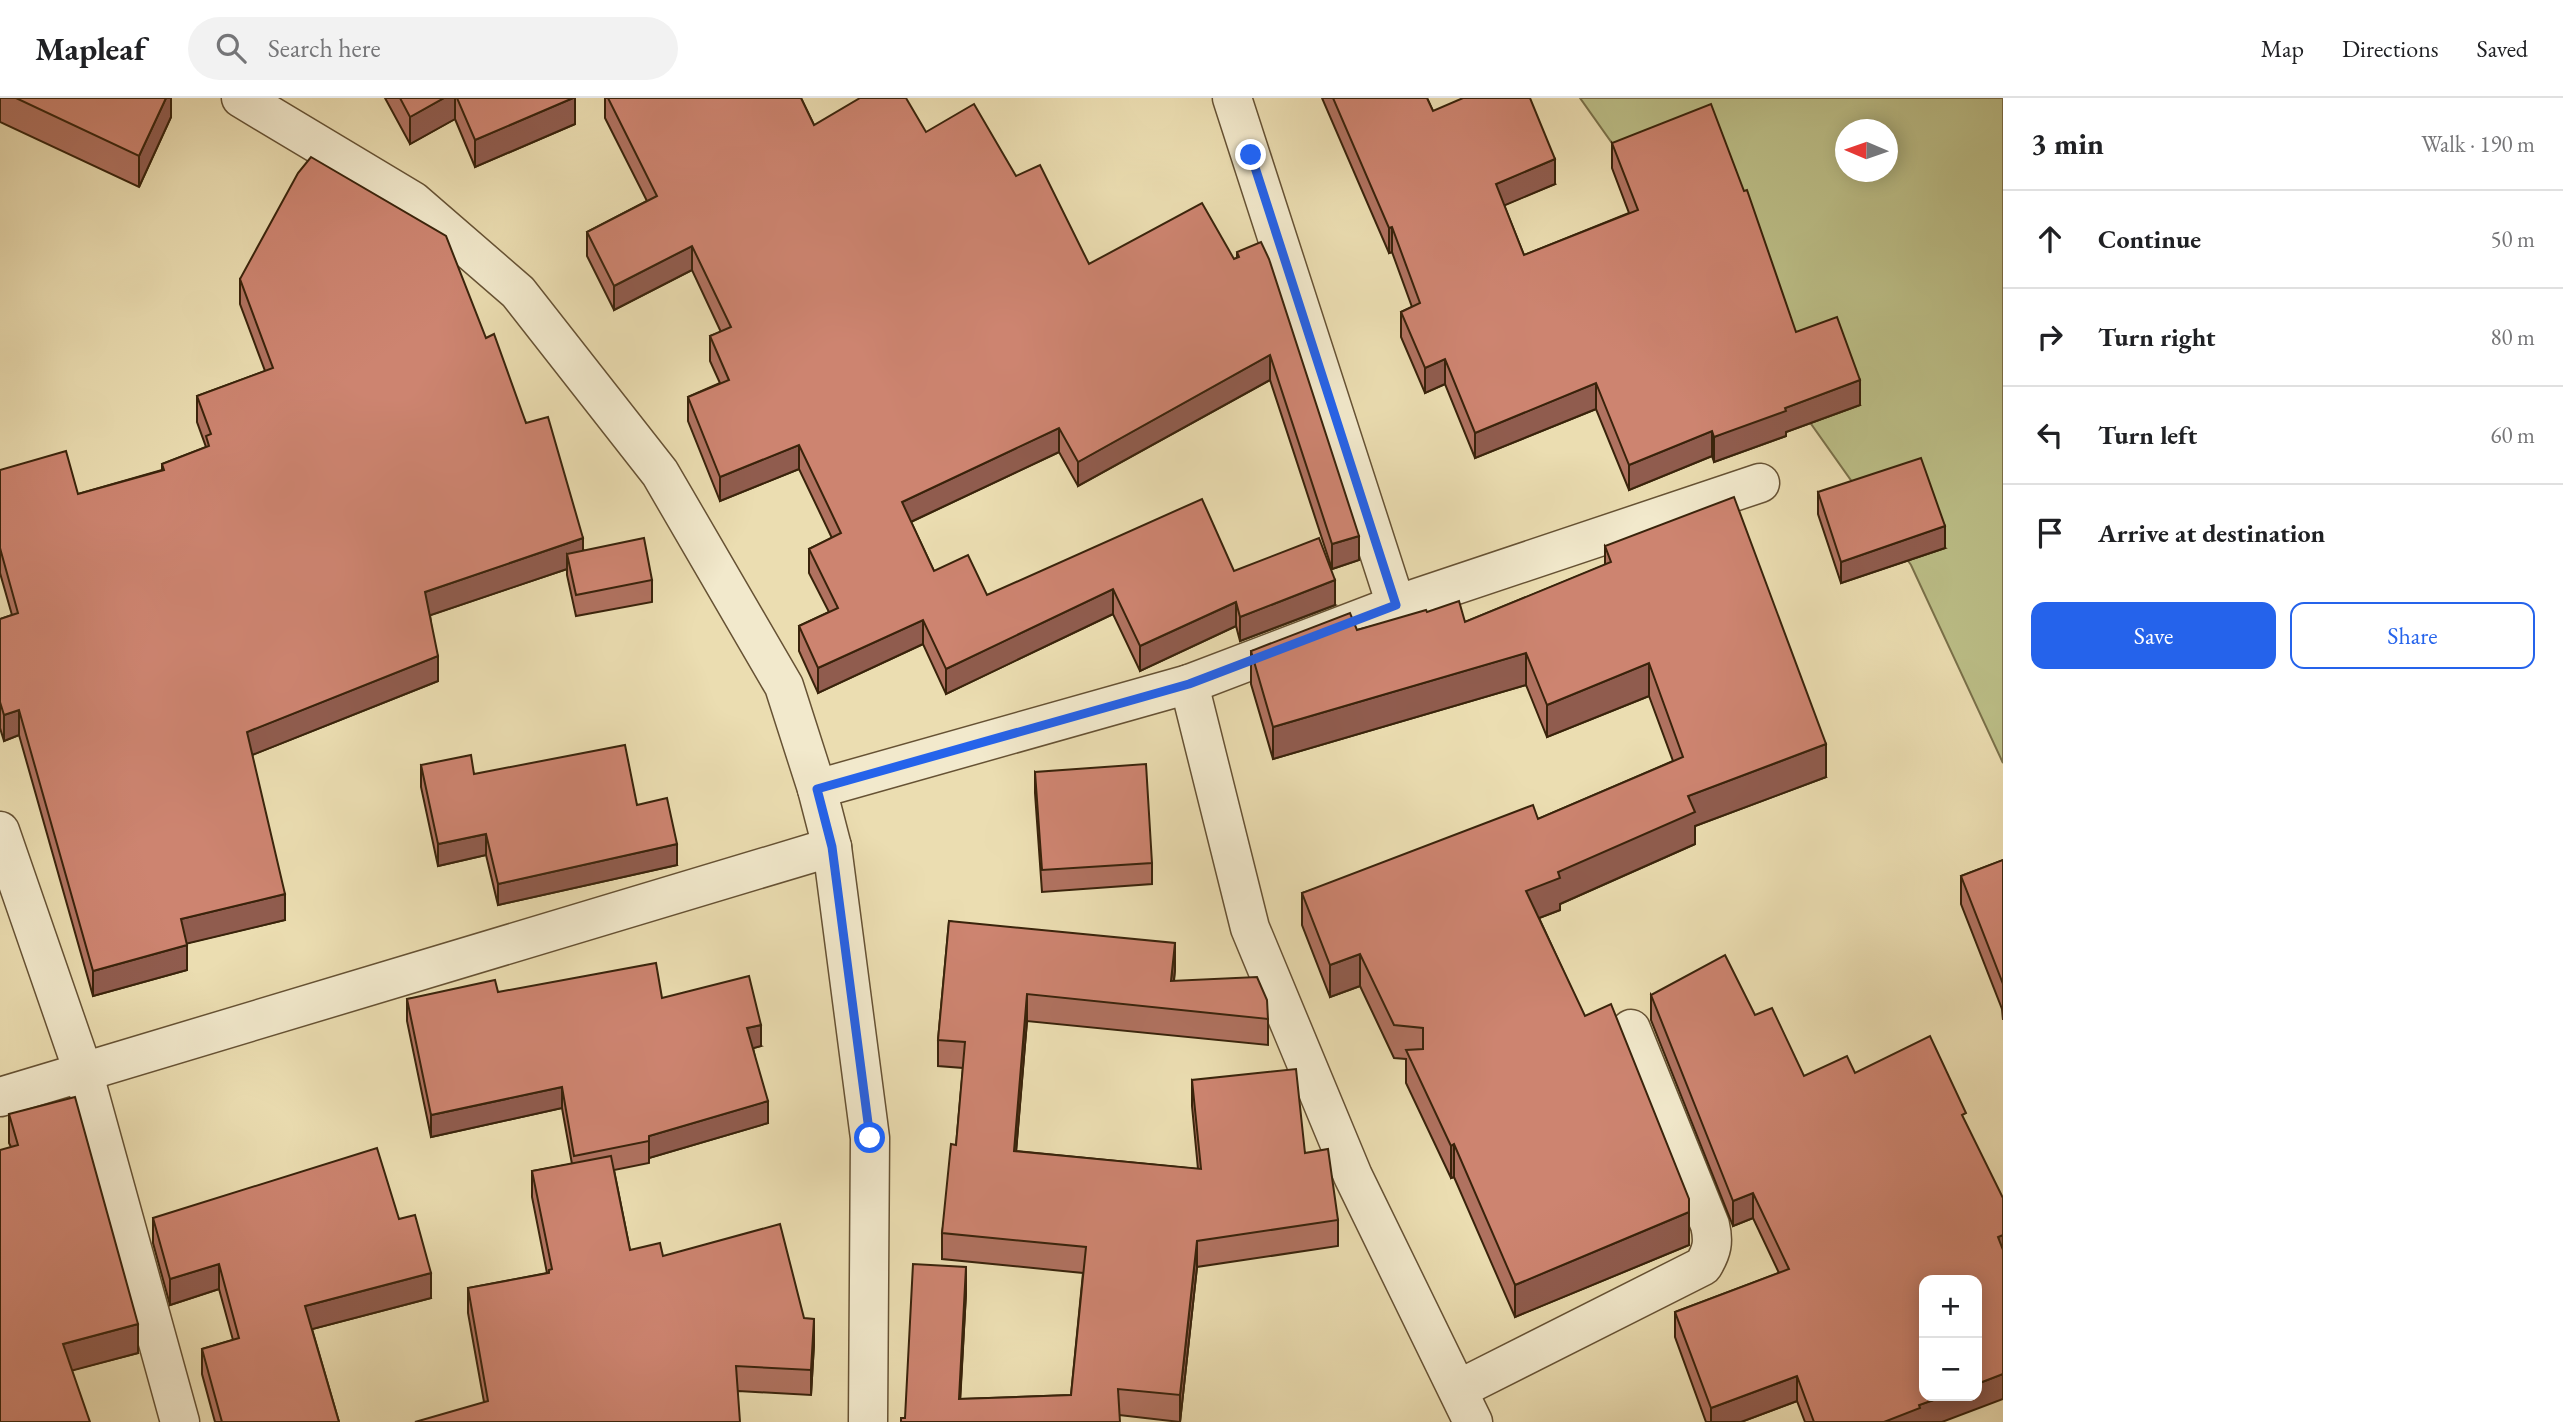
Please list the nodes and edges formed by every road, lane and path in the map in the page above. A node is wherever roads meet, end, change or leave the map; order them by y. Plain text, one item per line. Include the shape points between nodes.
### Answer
1 (241, 98) edge
2 (1232, 98) edge
3 (1760, 483) dead end
4 (1396, 605) junction
5 (1189, 684) junction
6 (817, 789) junction
7 (0, 831) edge
8 (832, 847) junction
9 (1631, 1029) dead end
10 (83, 1071) junction
11 (0, 1097) edge
12 (1466, 1406) edge
13 (180, 1422) edge
14 (867, 1422) edge

1 - 6 street via 413,201 518,292 660,472 784,686
2 - 4 street
3 - 4 street
4 - 5 street
5 - 6 street
5 - 12 street via 1250,928 1353,1176
6 - 8 street
7 - 10 street
8 - 10 street
8 - 14 street via 870,1138
9 - 12 street via 1710,1226 1712,1252 1703,1266
10 - 11 street
10 - 13 street

